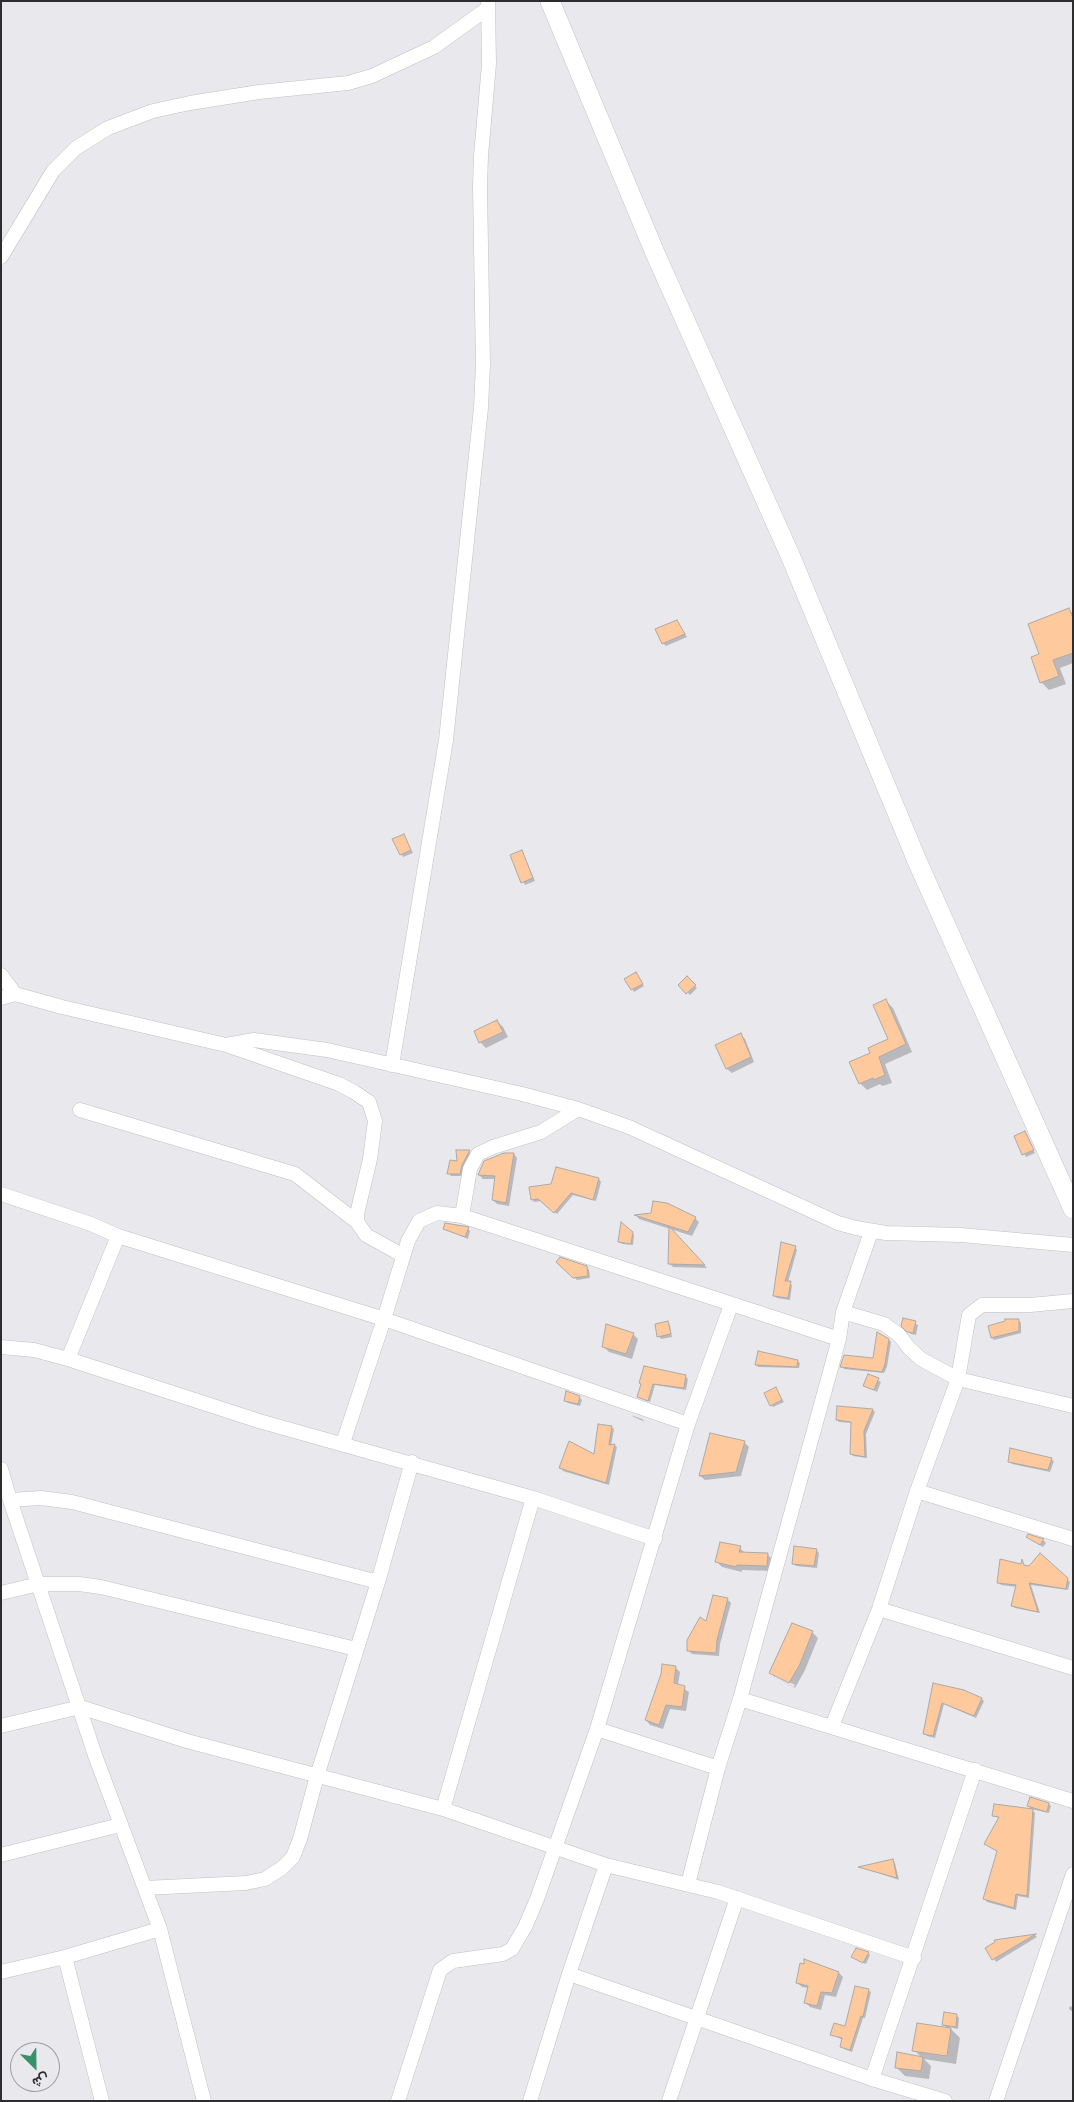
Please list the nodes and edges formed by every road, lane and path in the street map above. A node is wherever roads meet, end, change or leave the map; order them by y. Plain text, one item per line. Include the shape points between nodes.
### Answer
1 (550, 1) edge
2 (488, 5) edge
3 (1, 257) edge
4 (1, 975) edge
5 (8, 996) edge
6 (226, 1045) junction
7 (392, 1065) junction
8 (578, 1109) junction
9 (80, 1110) dead end
10 (1, 1194) edge
11 (1073, 1209) edge
12 (462, 1216) junction
13 (357, 1222) junction
14 (871, 1232) junction
15 (118, 1236) junction
16 (1073, 1246) edge
17 (402, 1255) junction
18 (1073, 1301) edge
19 (731, 1304) junction
20 (843, 1312) junction
21 (384, 1319) junction
22 (838, 1339) junction
23 (1, 1347) edge
24 (68, 1359) junction
25 (958, 1379) junction
26 (1073, 1406) edge
27 (688, 1424) junction
28 (343, 1444) junction
29 (412, 1462) junction
30 (1, 1468) edge
31 (917, 1492) junction
32 (533, 1498) junction
33 (10, 1500) junction
34 (1073, 1538) edge
35 (655, 1539) junction
36 (378, 1582) junction
37 (39, 1584) junction
38 (1, 1593) edge
39 (879, 1609) junction
40 (356, 1649) junction
41 (1073, 1668) edge
42 (740, 1699) junction
43 (80, 1707) junction
44 (1, 1726) edge
45 (832, 1726) junction
46 (597, 1728) junction
47 (718, 1768) junction
48 (975, 1770) junction
49 (317, 1776) junction
50 (1073, 1801) edge
51 (443, 1809) junction
52 (120, 1824) junction
53 (557, 1847) junction
54 (1, 1855) edge
55 (606, 1865) junction
56 (1073, 1874) edge
57 (688, 1884) junction
58 (145, 1888) junction
59 (736, 1898) junction
60 (160, 1929) junction
61 (64, 1956) junction
62 (914, 1958) junction
63 (1, 1972) edge
64 (569, 1974) junction
65 (697, 2017) junction
66 (872, 2079) junction
67 (102, 2101) edge
68 (204, 2101) edge
69 (398, 2101) edge
70 (530, 2101) edge
71 (669, 2101) edge
72 (946, 2101) edge
73 (996, 2101) edge

1 - 11 main road via 655,253 790,555 918,863
2 - 3 street via 434,47 372,76 348,83 190,103 153,111 108,128 76,148 54,171
2 - 7 street via 489,64 480,186 481,408 446,740
4 - 5 street
5 - 6 street
6 - 7 street via 254,1040 282,1043
6 - 13 street via 339,1084 369,1102 375,1130
7 - 8 street
8 - 12 street via 541,1132 478,1154 470,1169
8 - 14 street via 651,1136 838,1222
9 - 13 street via 295,1174
10 - 15 street
12 - 17 street via 447,1212 426,1216 414,1228
12 - 19 street
13 - 17 street via 366,1235
14 - 16 street via 961,1235
14 - 20 street
15 - 21 street
15 - 24 street
17 - 21 street
18 - 25 street via 982,1305 969,1315
19 - 22 street
19 - 27 street
20 - 22 street
20 - 25 street via 884,1324 921,1359
21 - 27 street
21 - 28 street
22 - 42 street
23 - 24 street via 34,1350
24 - 28 street via 183,1398
25 - 26 street
25 - 31 street
27 - 35 street
28 - 29 street
29 - 32 street
29 - 36 street
30 - 33 street
31 - 34 street
31 - 39 street
32 - 35 street
32 - 51 street
33 - 36 street via 41,1498 72,1502
33 - 37 street
35 - 46 street
36 - 40 street
37 - 38 street
37 - 40 street via 101,1587
37 - 43 street
39 - 41 street
39 - 45 street
40 - 49 street
42 - 45 street
42 - 47 street
43 - 44 street
43 - 49 street via 187,1741
43 - 52 street
45 - 48 street
46 - 47 street
46 - 53 street
47 - 57 street
48 - 50 street
48 - 62 street
49 - 51 street
49 - 58 street via 300,1839 292,1857 282,1868 265,1879 246,1883
51 - 53 street
52 - 54 street
52 - 58 street
53 - 55 street
53 - 69 street via 525,1927 512,1949 503,1954 453,1961 440,1970
55 - 57 street
55 - 64 street
56 - 73 street
57 - 59 street
58 - 60 street
59 - 62 street
59 - 65 street
60 - 61 street
60 - 68 street
61 - 63 street
61 - 67 street
62 - 66 street
64 - 65 street
64 - 70 street
65 - 66 street
65 - 71 street
66 - 72 street

